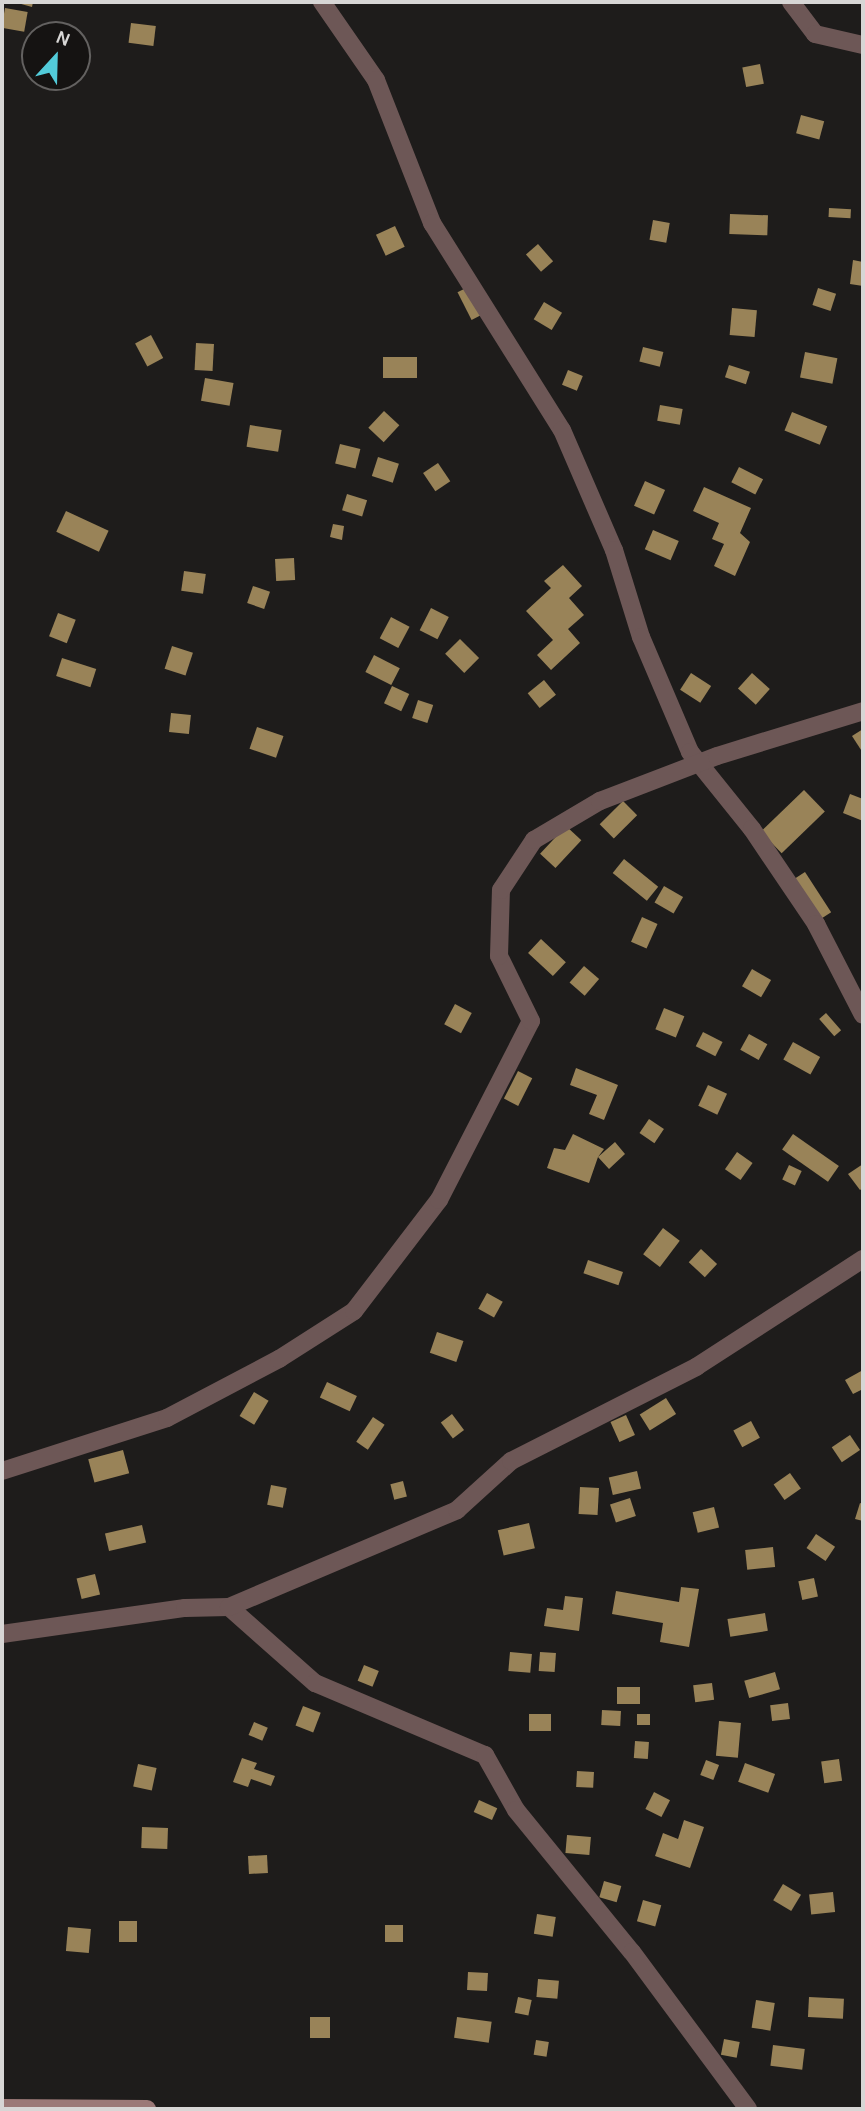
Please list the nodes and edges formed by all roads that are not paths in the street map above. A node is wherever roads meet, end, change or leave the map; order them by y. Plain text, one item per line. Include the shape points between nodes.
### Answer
1 (322, 2) edge
2 (791, 2) edge
3 (863, 45) edge
4 (863, 711) edge
5 (699, 763) junction
6 (863, 1015) edge
7 (863, 1259) edge
8 (2, 1471) edge
9 (229, 1607) junction
10 (2, 1634) edge
11 (2, 2108) edge
12 (147, 2109) edge
13 (748, 2109) edge

1 - 5 street via 376,80 432,223 562,430 614,550 641,637
2 - 3 street via 814,34
4 - 5 street
5 - 6 street via 752,829 816,925
5 - 8 street via 600,801 534,840 500,890 499,956 531,1021 439,1200 354,1311 279,1359 167,1418
7 - 9 street via 696,1367 511,1461 457,1510
9 - 10 street via 185,1608
9 - 13 street via 315,1683 485,1755 516,1810 632,1952
11 - 12 main road

